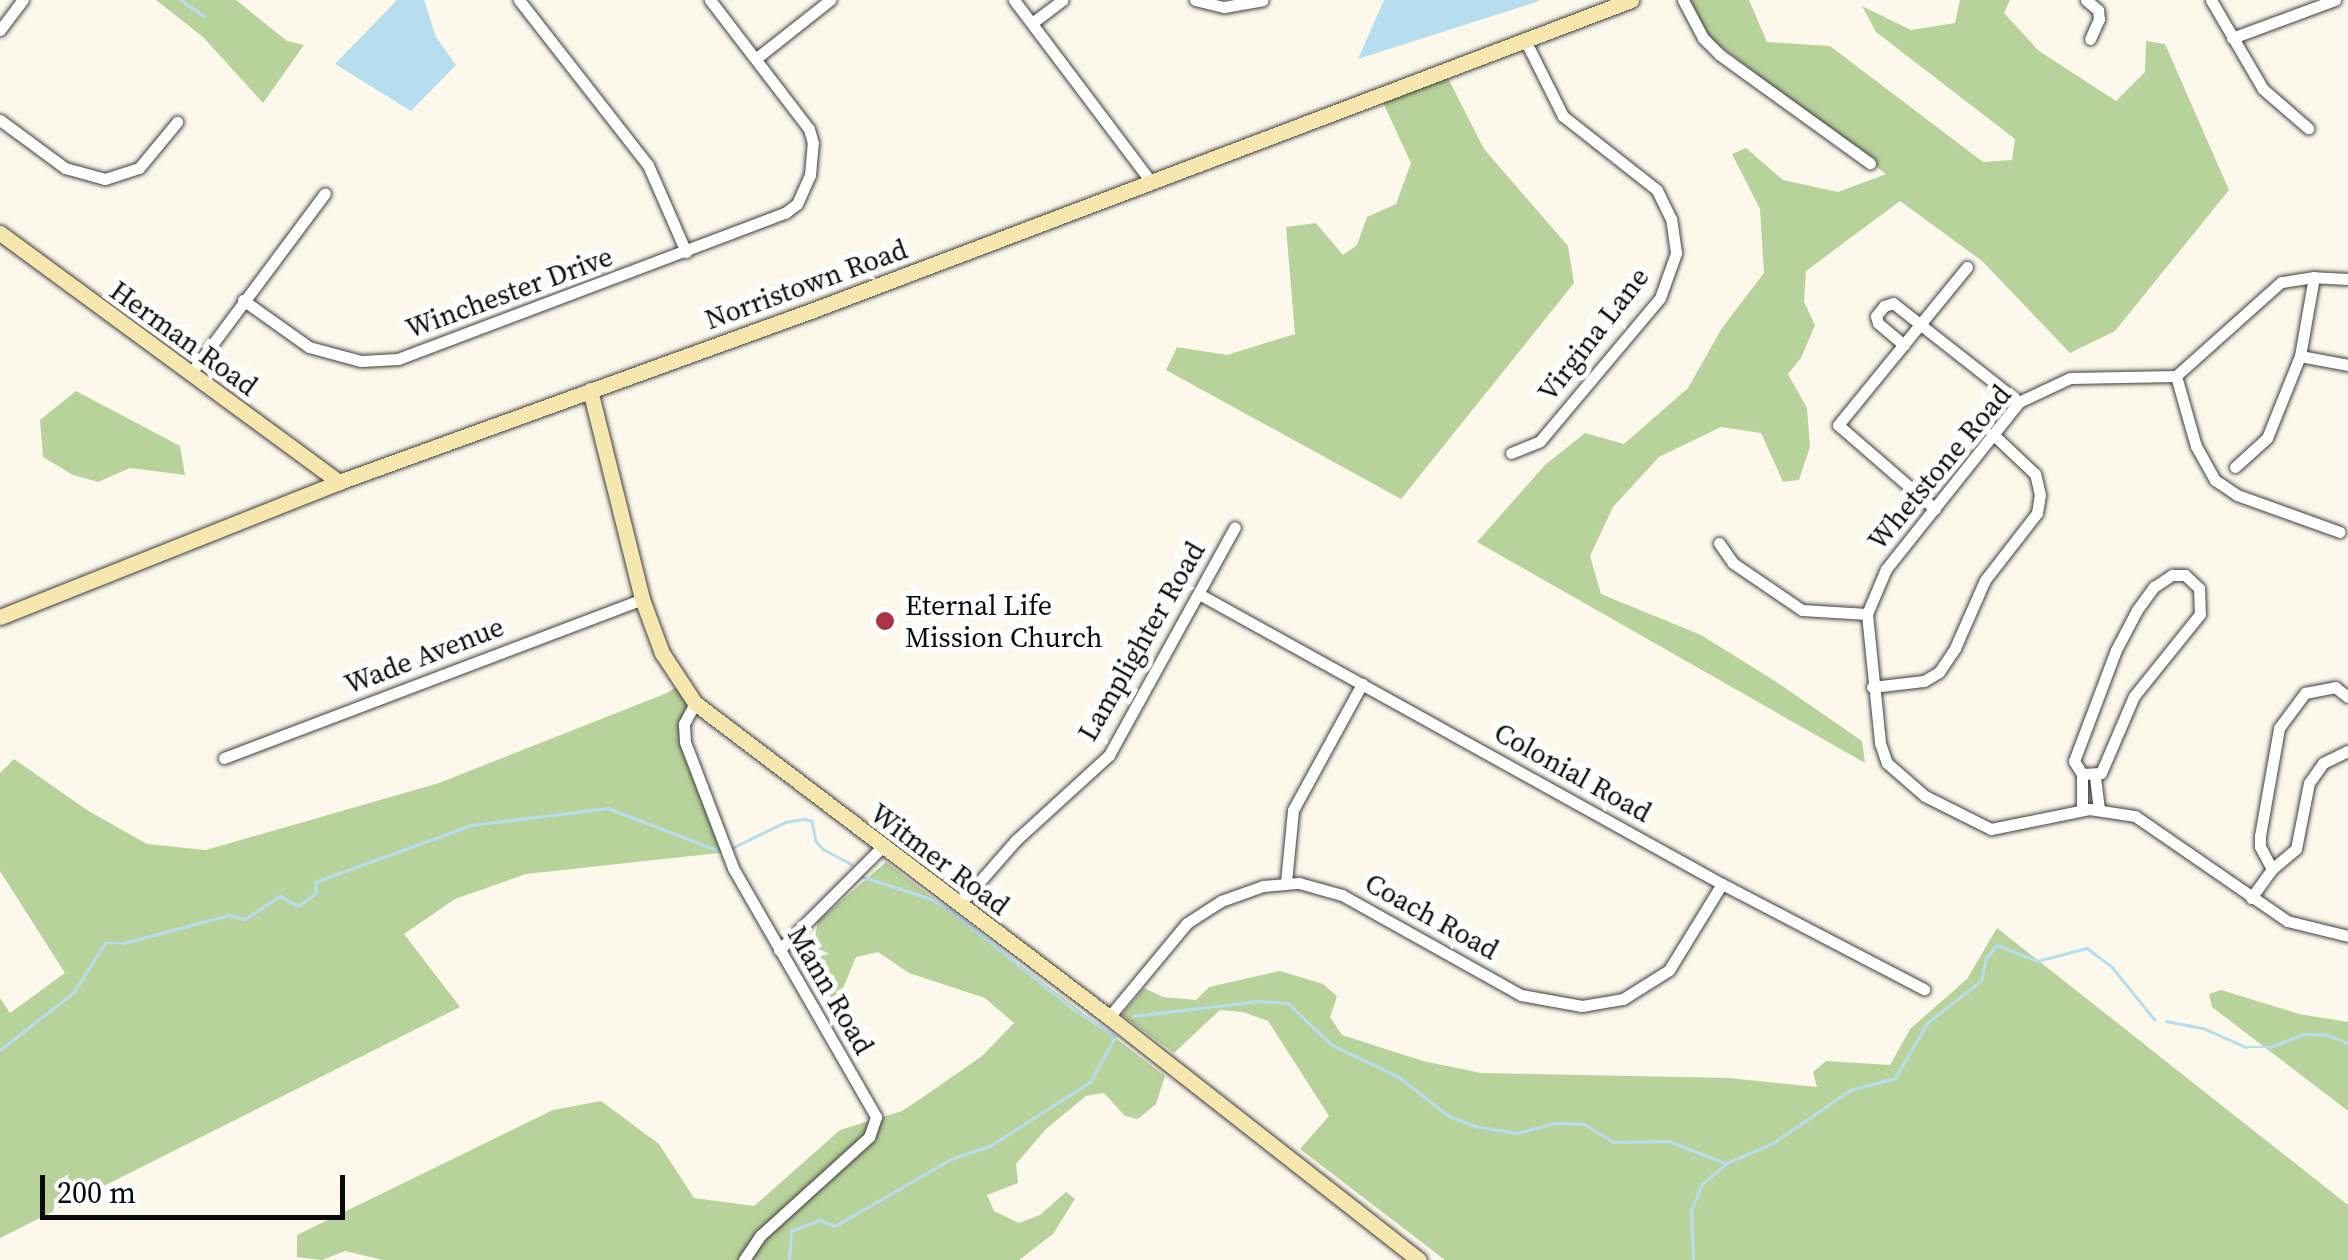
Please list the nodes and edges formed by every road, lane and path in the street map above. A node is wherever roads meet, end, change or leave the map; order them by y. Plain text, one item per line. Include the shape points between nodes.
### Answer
1 (24, 0) edge
2 (519, 0) edge
3 (710, 0) edge
4 (830, 0) edge
5 (1014, 0) edge
6 (1062, 0) edge
7 (1196, 0) edge
8 (1262, 0) edge
9 (1631, 0) edge
10 (1684, 0) edge
11 (2086, 0) edge
12 (2211, 0) edge
13 (2335, 0) edge
14 (1032, 24) junction
15 (0, 30) edge
16 (2232, 38) junction
17 (2090, 39) dead end
18 (1525, 40) junction
19 (758, 57) junction
20 (0, 120) edge
21 (177, 122) dead end
22 (2308, 128) dead end
23 (1870, 163) dead end
24 (1149, 179) junction
25 (324, 193) dead end
26 (0, 234) edge
27 (686, 252) junction
28 (1967, 268) dead end
29 (2314, 277) junction
30 (2348, 279) edge
31 (243, 300) junction
32 (1920, 325) junction
33 (1904, 345) junction
34 (2300, 356) junction
35 (2348, 365) edge
36 (191, 374) junction
37 (2176, 376) junction
38 (590, 390) junction
39 (2019, 402) junction
40 (1995, 436) junction
41 (1511, 453) dead end
42 (2235, 467) dead end
43 (339, 482) junction
44 (1936, 509) junction
45 (1235, 527) dead end
46 (2340, 532) dead end
47 (1719, 543) dead end
48 (1200, 594) junction
49 (642, 600) junction
50 (1867, 614) junction
51 (0, 617) edge
52 (1362, 684) junction
53 (1872, 687) junction
54 (2348, 696) edge
55 (695, 703) junction
56 (2348, 751) edge
57 (224, 758) dead end
58 (2089, 776) junction
59 (2082, 810) junction
60 (2098, 810) junction
61 (881, 848) junction
62 (2272, 868) junction
63 (1286, 882) junction
64 (1722, 884) junction
65 (2251, 898) junction
66 (960, 904) junction
67 (2348, 936) edge
68 (779, 950) junction
69 (1924, 989) dead end
70 (1109, 1017) junction
71 (744, 1260) edge
72 (1418, 1260) edge

1 - 15 street
2 - 27 street via 648,165
3 - 19 street, Winchester Drive
4 - 19 street
5 - 14 street
6 - 14 street
7 - 8 street via 1224,7
9 - 18 main road, Norristown Road
10 - 23 street via 1703,38 1720,54
11 - 17 street via 2100,19
12 - 16 street
13 - 16 street
14 - 24 street
16 - 22 street via 2264,89
18 - 24 main road, Norristown Road
18 - 41 street, Virgina Lane via 1563,116 1657,190 1671,218 1676,253 1660,298 1540,441
19 - 27 street, Winchester Drive via 809,129 805,190 785,214
20 - 21 street via 65,168 105,178 139,168
24 - 38 main road, Norristown Road
25 - 31 street
26 - 36 main road, Herman Road
27 - 31 street, Winchester Drive via 423,353 386,360 348,359 309,346
28 - 32 street
29 - 30 street
29 - 34 street
29 - 37 street via 2281,282
31 - 36 street
32 - 33 street
32 - 33 street via 1893,303 1876,316
32 - 39 street
33 - 44 street via 1838,425
34 - 35 street
34 - 42 street via 2266,438
36 - 43 main road, Herman Road
37 - 39 street, Whetstone Road via 2070,378
37 - 46 street via 2196,446 2215,480 2238,495
38 - 43 main road, Norristown Road
38 - 49 main road, Witmer Road
39 - 40 street, Whetstone Road
40 - 44 street, Whetstone Road
40 - 53 street via 2035,474 2037,513 1984,580 1939,672 1924,681
43 - 51 main road, Norristown Road
44 - 50 street, Whetstone Road via 1886,569
45 - 48 street, Lamplighter Road
47 - 50 street via 1733,564 1802,610
48 - 52 street, Colonial Road
48 - 66 street, Lamplighter Road via 1109,755 1016,840
49 - 55 main road, Witmer Road via 662,653
49 - 57 street, Wade Avenue
50 - 53 street, Whetstone Road
52 - 63 street via 1293,810
52 - 64 street, Colonial Road
53 - 59 street, Whetstone Road via 1887,762 1925,796 1990,829
54 - 62 street via 2335,688 2305,694 2279,728 2260,836
55 - 61 main road, Witmer Road
55 - 68 street, Mann Road via 684,724 691,763 734,870
56 - 62 street via 2323,763 2309,783 2296,850
58 - 58 street via 2112,754 2134,696 2200,614 2200,588 2185,576 2154,588 2116,650 2074,761
58 - 59 street
58 - 60 street
59 - 60 street, Whetstone Road
60 - 65 street, Whetstone Road via 2136,816
61 - 66 main road, Witmer Road
61 - 68 street
62 - 65 street
63 - 64 street, Coach Road via 1342,894 1521,995 1582,1006 1623,999 1669,970
63 - 70 street, Coach Road via 1242,892 1187,924
64 - 69 street, Colonial Road
65 - 67 street, Whetstone Road via 2287,922
66 - 70 main road, Witmer Road
68 - 71 street, Mann Road via 876,1117 875,1127 760,1236
70 - 72 main road, Witmer Road

